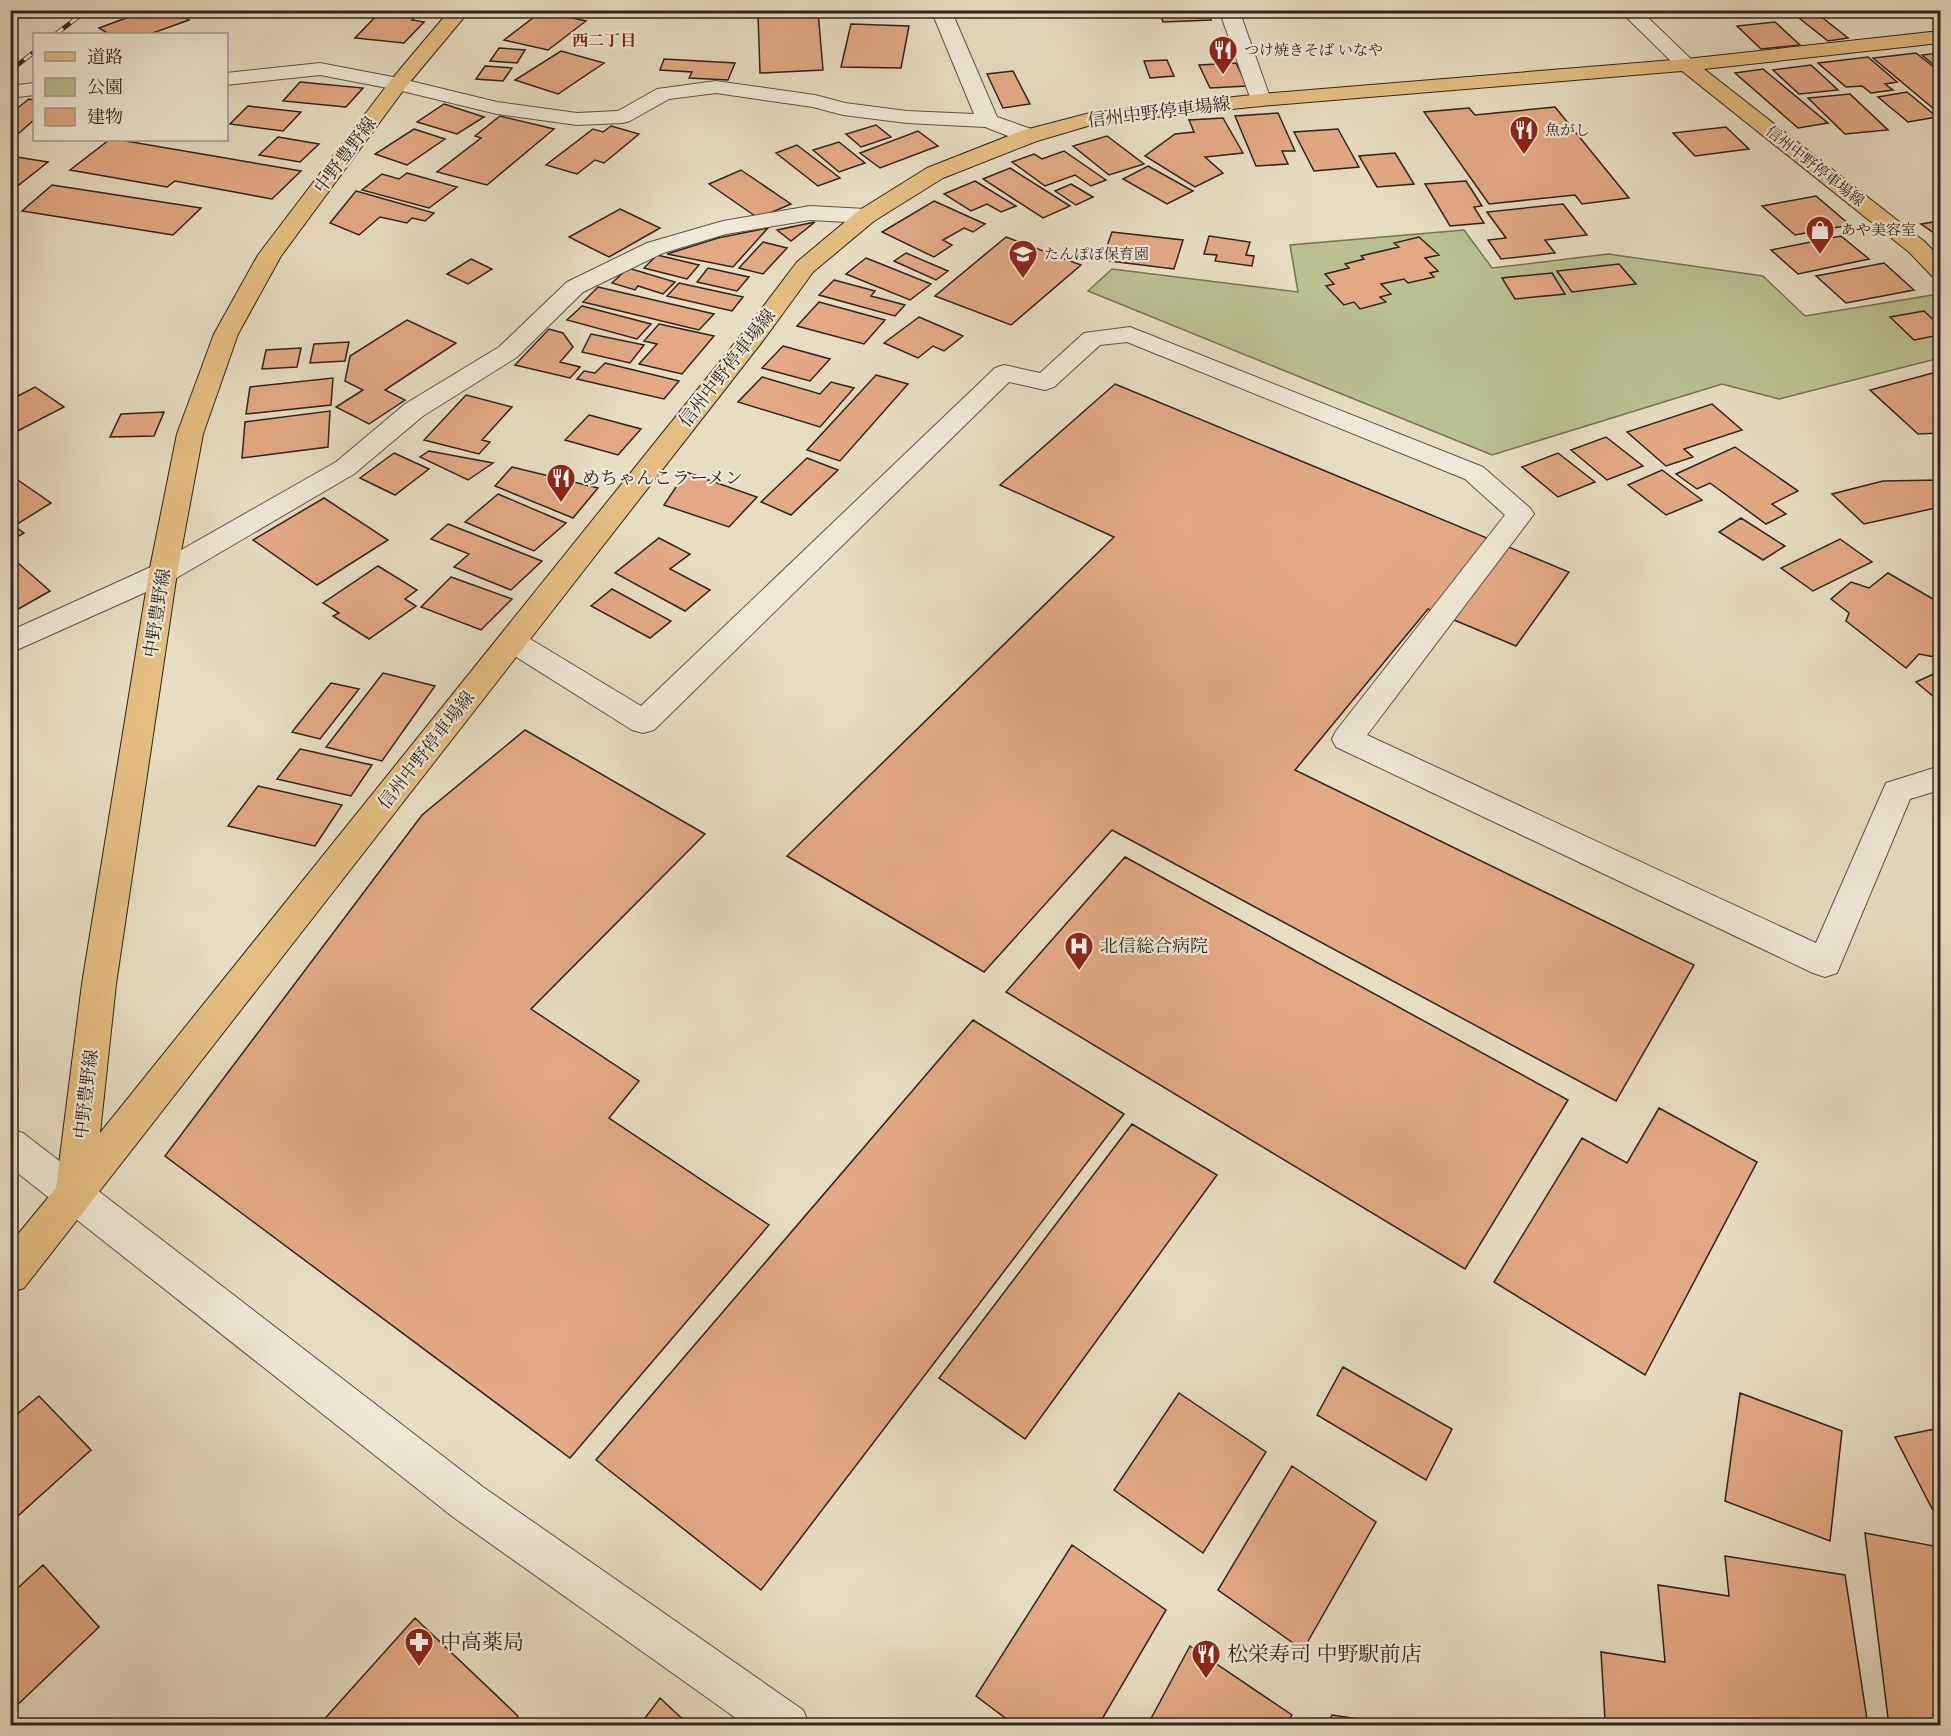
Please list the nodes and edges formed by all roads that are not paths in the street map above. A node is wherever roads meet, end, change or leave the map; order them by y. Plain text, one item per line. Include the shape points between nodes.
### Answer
1 (461, 10) edge
2 (945, 10) edge
3 (1229, 10) edge
4 (1628, 10) edge
5 (1941, 38) edge
6 (1686, 64) junction
7 (228, 79) edge
8 (398, 84) junction
9 (33, 89) edge
10 (10, 92) edge
11 (1261, 100) junction
12 (988, 121) junction
13 (1029, 136) junction
14 (866, 216) junction
15 (1941, 271) edge
16 (163, 573) junction
17 (512, 641) junction
18 (10, 643) edge
19 (1941, 778) edge
20 (10, 1145) edge
21 (74, 1193) junction
22 (10, 1275) edge
23 (787, 1725) edge

1 - 8 main road, 中野豊野線
2 - 12 street via 944,17
3 - 11 street
4 - 6 street
5 - 6 main road, 信州中野停車場線
6 - 11 main road, 信州中野停車場線
6 - 15 main road, 信州中野停車場線 via 1917,247
7 - 8 street via 320,69
8 - 12 street via 497,108 578,119 623,117 664,93 716,87 816,101 843,109
8 - 16 main road, 中野豊野線 via 270,255 226,334 190,434
9 - 10 street
11 - 13 main road, 信州中野停車場線 via 1097,117
12 - 13 street
13 - 14 main road, 信州中野停車場線 via 936,173
14 - 16 street via 810,213 723,228 655,248 575,287 508,351 414,411 345,468
14 - 17 main road, 信州中野停車場線 via 805,267
16 - 18 street
16 - 21 main road, 中野豊野線 via 99,984
17 - 19 street via 643,722 1004,373 1045,382 1094,338 1130,334 1474,473 1520,514 1347,739 1825,963 1897,791
17 - 21 main road, 信州中野停車場線
20 - 21 street
21 - 22 main road
21 - 23 street via 468,1502

